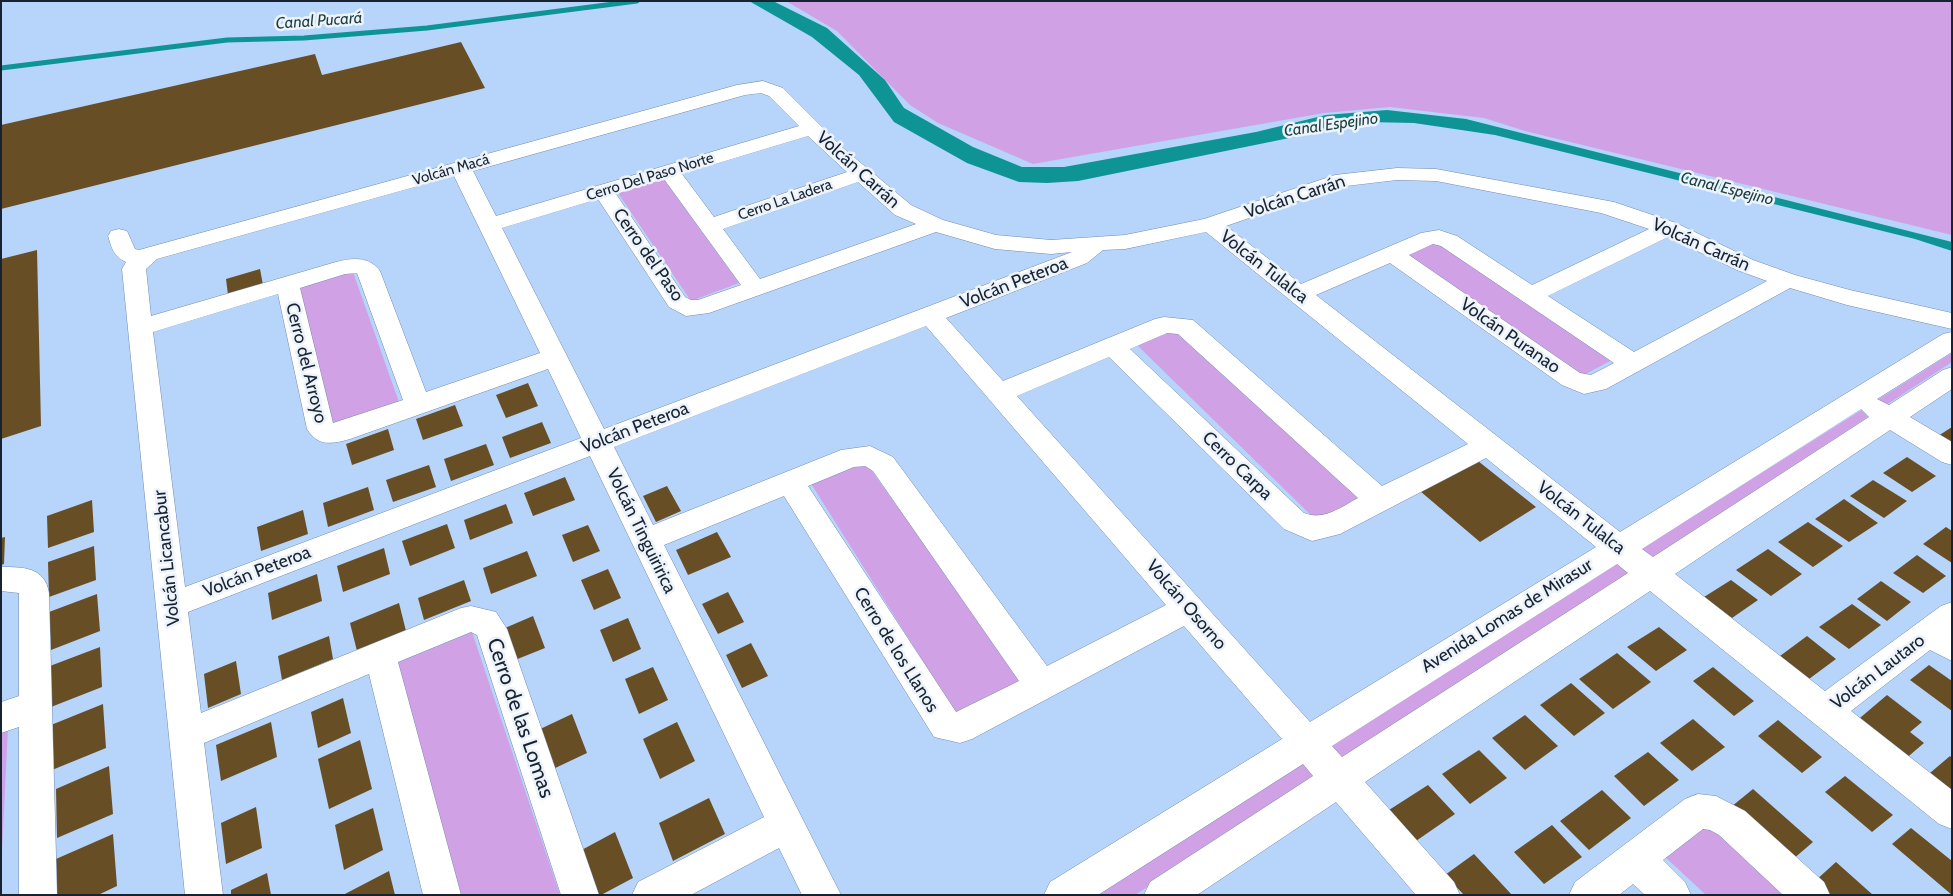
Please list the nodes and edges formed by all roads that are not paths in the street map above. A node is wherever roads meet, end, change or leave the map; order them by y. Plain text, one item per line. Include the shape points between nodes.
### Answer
1 (763, 87) joint
2 (812, 128) junction
3 (461, 168) junction
4 (669, 171) junction
5 (861, 174) junction
6 (604, 190) junction
7 (1210, 224) junction
8 (489, 225) junction
9 (935, 225) junction
10 (709, 226) junction
11 (1668, 228) junction
12 (119, 236) dead end
13 (1094, 245) junction
14 (1392, 254) junction
15 (140, 259) junction
16 (1787, 280) junction
17 (286, 283) junction
18 (755, 288) junction
19 (1298, 294) junction
20 (1531, 295) junction
21 (930, 315) junction
22 (1952, 322) edge
23 (141, 327) junction
24 (1952, 340) edge
25 (1112, 347) junction
26 (555, 357) junction
27 (1634, 363) junction
28 (1952, 376) edge
29 (999, 394) junction
30 (1857, 398) junction
31 (418, 405) junction
32 (1888, 417) junction
33 (597, 442) junction
34 (1489, 445) junction
35 (1952, 456) edge
36 (791, 483) junction
37 (1380, 501) junction
38 (646, 540) junction
39 (1617, 547) junction
40 (1651, 574) junction
41 (1, 579) edge
42 (172, 605) junction
43 (1189, 608) junction
44 (1945, 631) edge
45 (380, 655) junction
46 (1042, 685) junction
47 (34, 705) junction
48 (1825, 711) junction
49 (1, 718) edge
50 (186, 735) junction
51 (1307, 742) junction
52 (1340, 778) junction
53 (1952, 812) edge
54 (787, 825) junction
55 (1635, 858) junction
56 (38, 895) edge
57 (204, 895) edge
58 (442, 895) edge
59 (580, 895) edge
60 (652, 895) edge
61 (822, 895) edge
62 (1064, 895) edge
63 (1163, 895) edge
64 (1441, 895) edge
65 (1588, 895) edge
66 (1672, 895) edge
67 (1811, 895) edge

1 - 2 street, Volcán Carrán via 776,92
1 - 3 street, Volcán Macá via 744,89
2 - 4 street, Cerro Del Paso Norte
2 - 5 street, Volcán Carrán
3 - 8 street, Volcán Tinguiririca
3 - 15 street, Volcán Macá
4 - 6 street, Cerro Del Paso Norte
4 - 10 street
5 - 9 street, Volcán Carrán via 904,210
5 - 10 street, Cerro La Ladera
6 - 8 street, Cerro Del Paso Norte
6 - 18 street, Cerro del Paso via 680,305 700,308
7 - 11 street, Volcán Carrán via 1327,183 1374,175 1409,174 1453,177 1584,202
7 - 13 street, Volcán Carrán
7 - 19 street, Volcán Tulalca
8 - 26 street, Volcán Tinguiririca
9 - 13 street, Volcán Carrán via 968,236 1012,244 1051,247
9 - 18 street, Cerro del Paso
10 - 18 street
11 - 16 street, Volcán Carrán via 1745,265
11 - 20 street
12 - 15 street via 125,254
13 - 21 street, Volcán Peteroa via 1090,252 1079,258
14 - 19 street
14 - 20 street via 1430,238 1444,239
14 - 27 street, Volcán Puranao via 1577,382 1597,383
15 - 23 street, Volcán Licancabur via 134,269
16 - 22 street, Volcán Carrán via 1847,298
16 - 27 street, Volcán Puranao
17 - 23 street, Cerro del Arroyo
17 - 31 street, Cerro del Arroyo via 351,265 366,268
17 - 31 street, Cerro del Arroyo via 323,432 333,434
19 - 34 street, Volcán Tulalca
20 - 27 street
21 - 29 street, Volcán Osorno
21 - 33 street, Volcán Peteroa
23 - 42 street, Volcán Licancabur
24 - 30 street, Avenida Lomas de Mirasur
25 - 29 street
25 - 37 street via 1170,324 1190,329
25 - 37 street, Cerro Carpa via 1302,526 1322,529
26 - 31 street, Cerro del Arroyo
26 - 33 street, Volcán Tinguiririca
28 - 32 street
29 - 43 street, Volcán Osorno
30 - 32 street
30 - 39 street, Avenida Lomas de Mirasur
32 - 35 street
32 - 40 street
33 - 38 street, Volcán Tinguiririca
33 - 42 street, Volcán Peteroa
34 - 37 street, Cerro Carpa
34 - 39 street, Volcán Tulalca
36 - 38 street
36 - 46 street via 851,458 870,456 883,464
36 - 46 street, Cerro de los Llanos via 946,726 960,728
38 - 54 street, Volcán Tinguiririca
39 - 40 street, Volcán Tulalca
39 - 51 street, Avenida Lomas de Mirasur
40 - 48 street, Volcán Tulalca
40 - 52 street
41 - 47 street via 24,579 34,587
42 - 50 street, Volcán Licancabur
43 - 46 street, Cerro de los Llanos
43 - 51 street, Volcán Osorno
44 - 48 street, Volcán Lautaro
45 - 50 street, Cerro de las Lomas
45 - 58 street
45 - 59 street, Cerro de las Lomas via 462,621 480,620 489,625
47 - 49 street
47 - 56 street
48 - 53 street, Volcán Tulalca
50 - 57 street, Volcán Licancabur
51 - 52 street, Volcán Osorno
51 - 62 street, Avenida Lomas de Mirasur
52 - 63 street
52 - 64 street, Volcán Osorno
54 - 60 street
54 - 61 street, Volcán Tinguiririca
55 - 65 street
55 - 66 street
55 - 67 street via 1698,811 1716,813 1732,823

